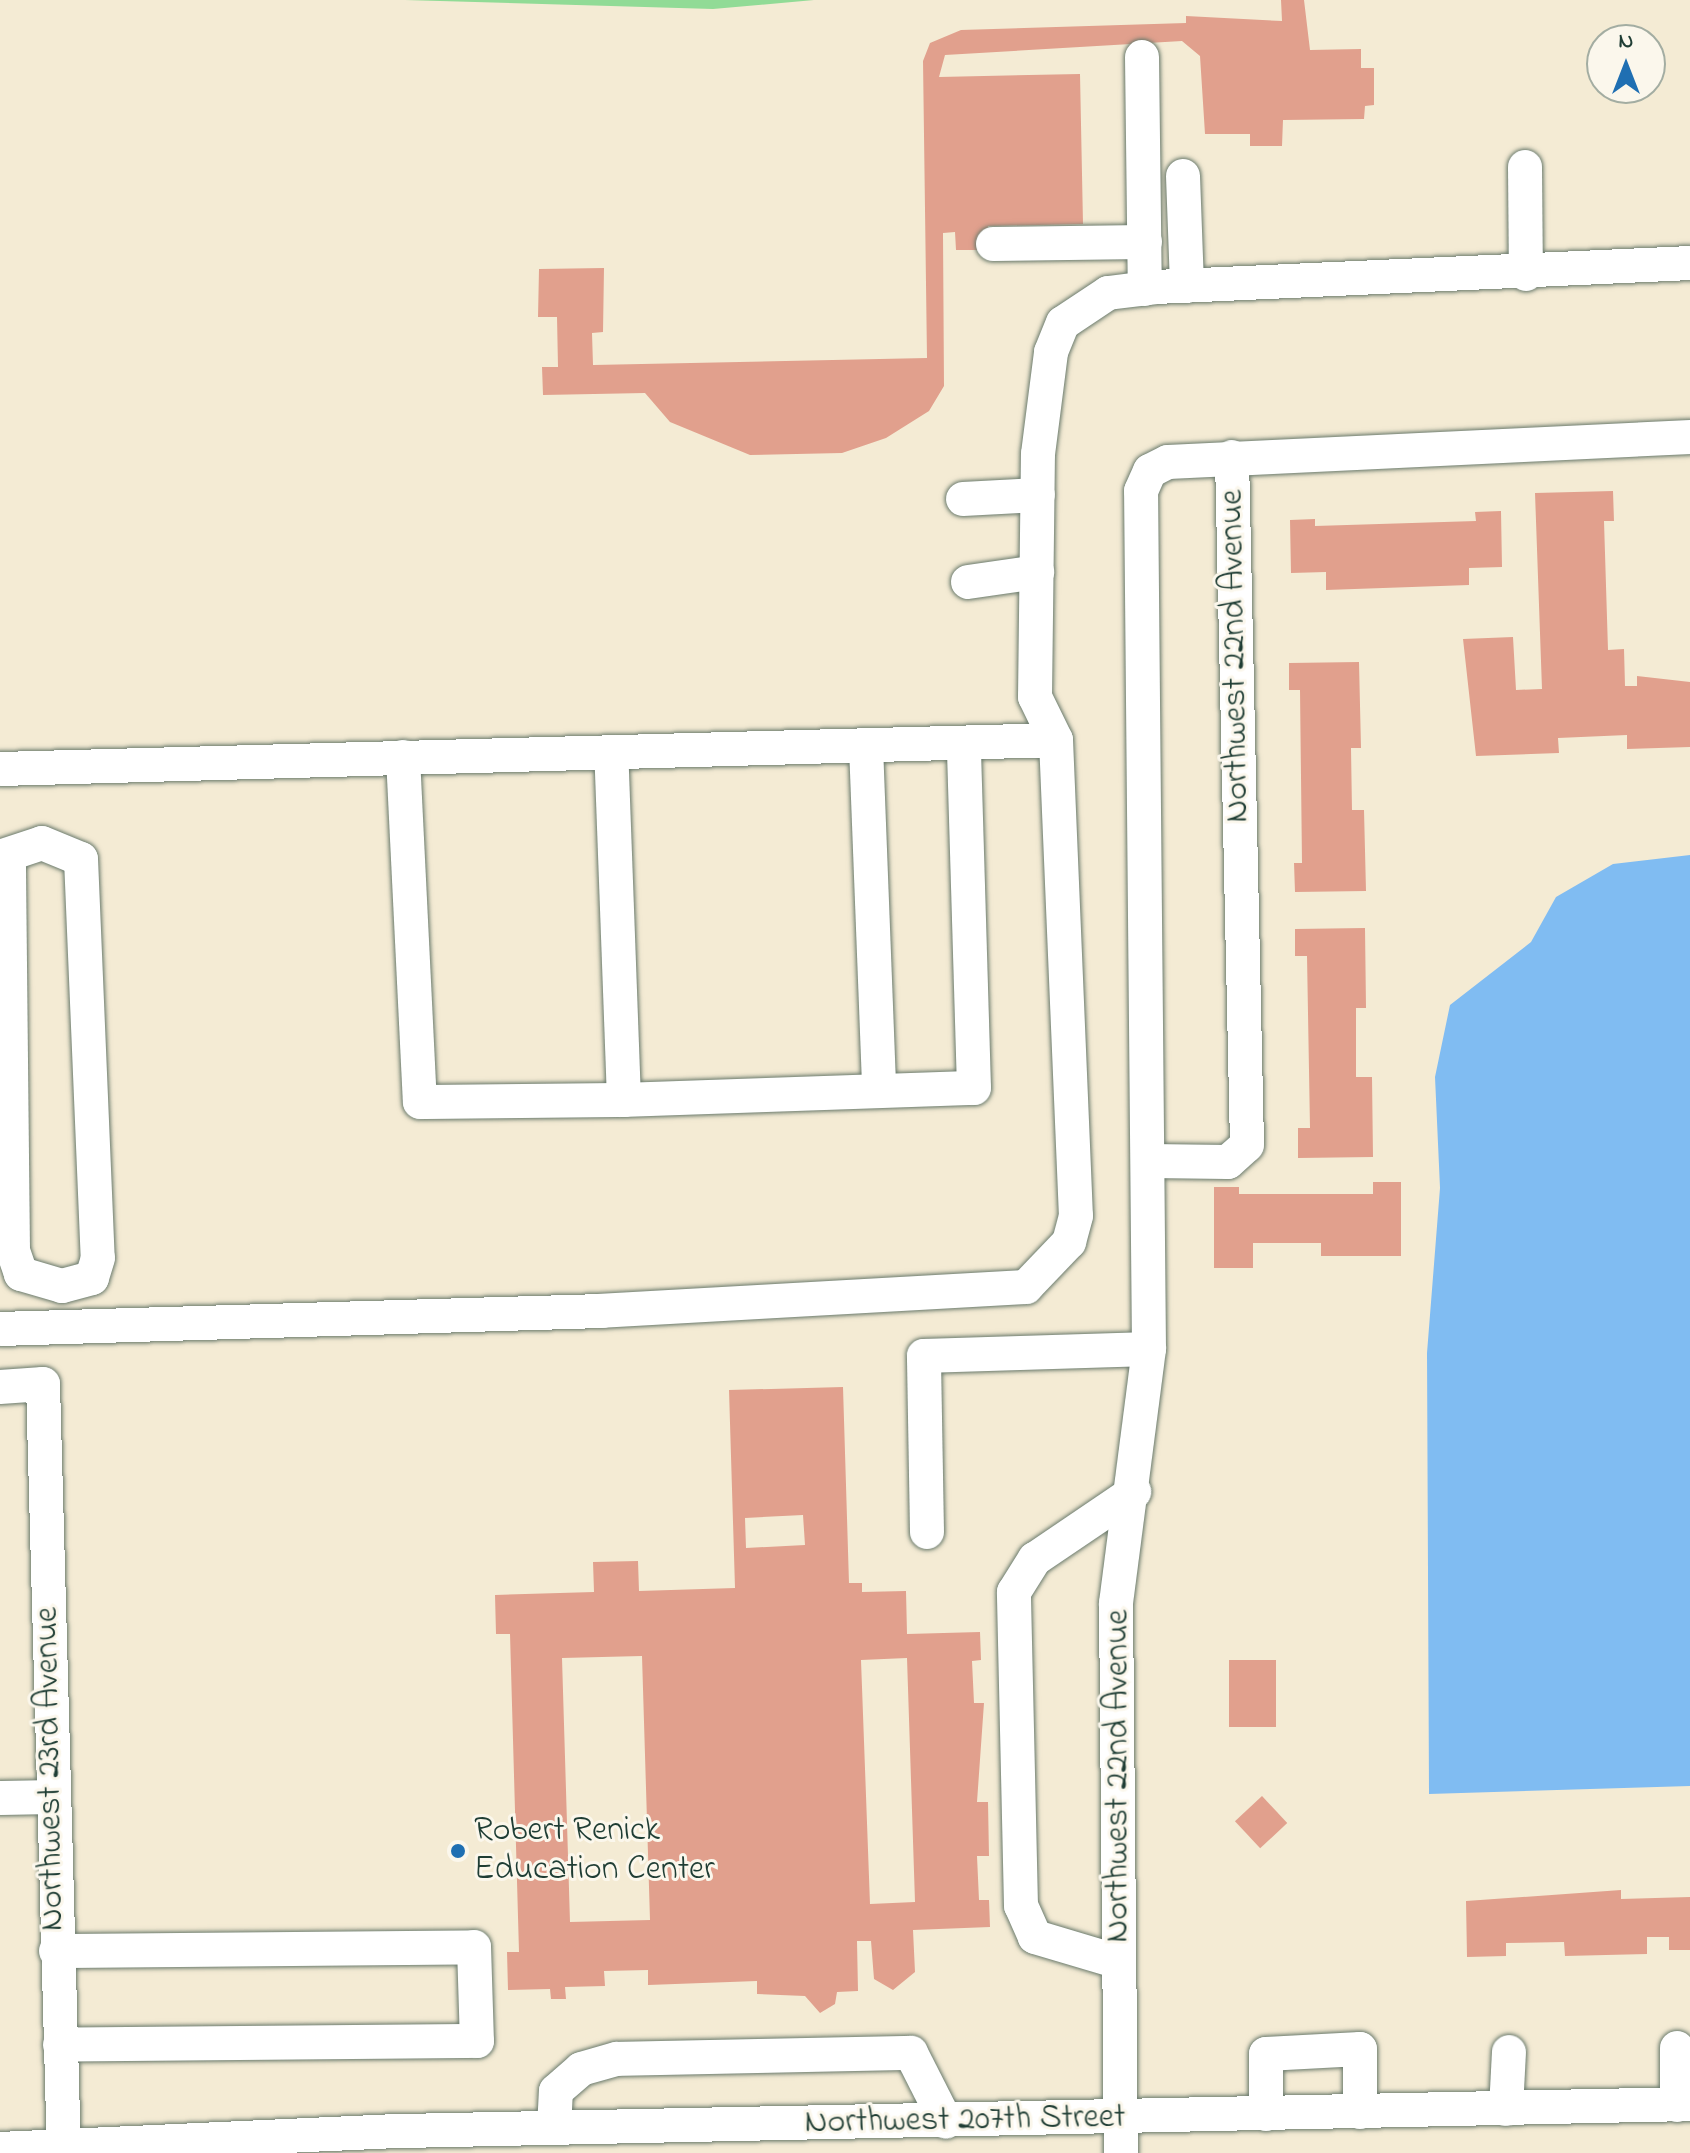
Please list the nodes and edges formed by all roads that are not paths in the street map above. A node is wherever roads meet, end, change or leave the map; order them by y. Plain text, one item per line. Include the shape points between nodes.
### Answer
1 (1142, 57) dead end
2 (1525, 167) dead end
3 (1183, 176) dead end
4 (1145, 242) junction
5 (993, 244) dead end
6 (1690, 263) edge
7 (1526, 274) junction
8 (1187, 286) junction
9 (1145, 289) junction
10 (1690, 437) edge
11 (1232, 457) junction
12 (1038, 495) junction
13 (963, 499) dead end
14 (1037, 572) junction
15 (968, 582) dead end
16 (1056, 740) junction
17 (964, 744) junction
18 (866, 746) junction
19 (611, 752) junction
20 (403, 757) junction
21 (0, 769) edge
22 (5, 857) edge
23 (879, 1091) junction
24 (624, 1100) junction
25 (1150, 1161) junction
26 (0, 1329) edge
27 (1149, 1349) junction
28 (0, 1387) edge
29 (1134, 1492) junction
30 (927, 1532) dead end
31 (50, 1797) junction
32 (0, 1798) edge
33 (56, 1951) junction
34 (1119, 1962) junction
35 (60, 2045) junction
36 (1677, 2048) dead end
37 (1509, 2052) dead end
38 (1684, 2104) edge
39 (1506, 2109) junction
40 (1360, 2112) junction
41 (1266, 2114) junction
42 (1120, 2118) junction
43 (946, 2122) junction
44 (554, 2128) junction
45 (747, 2140) edge
46 (402, 2142) edge
47 (0, 2149) edge
48 (64, 2150) edge
49 (1121, 2153) edge

1 - 4 street
2 - 7 street
3 - 8 street
4 - 5 street
4 - 9 street
6 - 7 street
7 - 8 street
8 - 9 street
9 - 12 street via 1108,293 1063,323 1051,352
10 - 11 street
11 - 25 street, Northwest 22nd Avenue via 1168,462 1150,471 1141,491
11 - 25 street, Northwest 22nd Avenue via 1247,1145 1228,1162
12 - 13 street
12 - 14 street
14 - 15 street
14 - 16 street via 1035,697
16 - 17 street
16 - 26 street via 1076,1216 1069,1242 1026,1287 617,1310
17 - 18 street
17 - 23 street via 974,1088
18 - 19 street
18 - 23 street
19 - 20 street
19 - 24 street
20 - 21 street
20 - 24 street via 420,1102
22 - 22 street via 13,1251 21,1274 62,1286 92,1278 98,1258 81,859 42,843
23 - 24 street
25 - 27 street, Northwest 22nd Avenue
27 - 29 street, Northwest 22nd Avenue
27 - 30 street via 924,1356
28 - 31 street, Northwest 23rd Avenue via 43,1384
29 - 34 street, Northwest 22nd Avenue via 1116,1603
29 - 34 street via 1035,1559 1014,1592 1021,1906 1035,1937
31 - 32 street
31 - 33 street, Northwest 23rd Avenue
33 - 35 street, Northwest 23rd Avenue
33 - 35 street via 474,1947 477,2041
34 - 42 street, Northwest 22nd Avenue
35 - 48 street, Northwest 23rd Avenue
36 - 38 street
37 - 39 street
38 - 39 street, Northwest 207th Street
39 - 40 street, Northwest 207th Street
40 - 41 street, Northwest 207th Street
40 - 41 street via 1360,2049 1266,2054
41 - 42 street, Northwest 207th Street
42 - 43 street, Northwest 207th Street
42 - 49 street, Northwest 22nd Avenue
43 - 44 street via 920,2061 895,2053 617,2059 581,2069 556,2091
43 - 45 street, Northwest 207th Street
44 - 45 street, Northwest 207th Street
44 - 46 street, Northwest 207th Street
46 - 48 street, Northwest 207th Street
47 - 48 street, Northwest 207th Street

